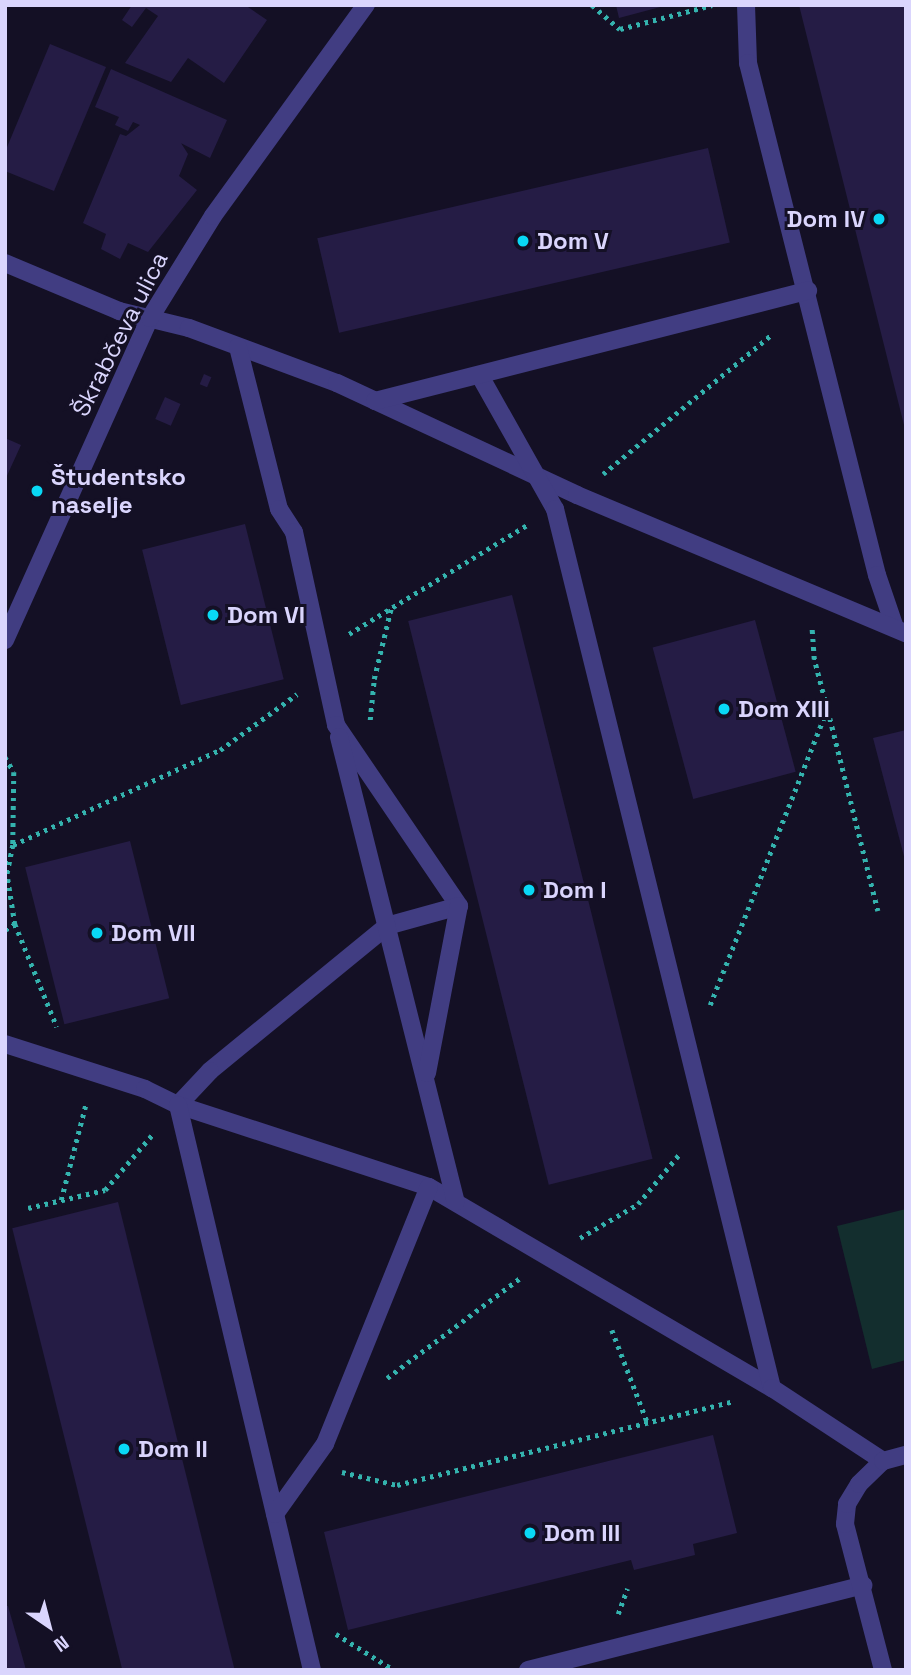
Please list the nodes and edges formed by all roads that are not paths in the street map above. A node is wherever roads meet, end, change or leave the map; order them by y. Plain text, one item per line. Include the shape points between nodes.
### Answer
1 (366, 5) edge
2 (746, 5) edge
3 (5, 263) edge
4 (808, 291) junction
5 (150, 318) junction
6 (238, 347) junction
7 (480, 376) junction
8 (375, 401) junction
9 (534, 474) junction
10 (900, 631) edge
11 (5, 640) edge
12 (336, 725) junction
13 (459, 906) junction
14 (387, 926) junction
15 (5, 1044) edge
16 (426, 1080) junction
17 (178, 1105) junction
18 (429, 1187) junction
19 (456, 1202) junction
20 (772, 1388) junction
21 (906, 1455) edge
22 (883, 1461) junction
23 (275, 1514) junction
24 (863, 1585) junction
25 (312, 1670) edge
26 (528, 1670) edge
27 (883, 1670) edge

1 - 5 street, Škrabčeva ulica via 213,216
2 - 4 street via 748,62
3 - 5 street via 91,300
4 - 7 street
4 - 10 street via 877,575
5 - 6 street
5 - 11 street, Škrabčeva ulica
6 - 8 street
6 - 12 street via 279,509 294,532
7 - 8 street
7 - 9 street
8 - 9 street
9 - 10 street
9 - 20 street via 555,509
12 - 13 street
12 - 14 street
13 - 14 street
13 - 16 street
14 - 16 street
14 - 17 street via 210,1071
15 - 17 street
16 - 19 street
17 - 18 street
17 - 23 street
18 - 19 street
18 - 23 street via 325,1444
19 - 20 street
20 - 22 street
21 - 22 street
22 - 24 street via 859,1483 847,1503 845,1524
23 - 25 street
24 - 26 street
24 - 27 street

